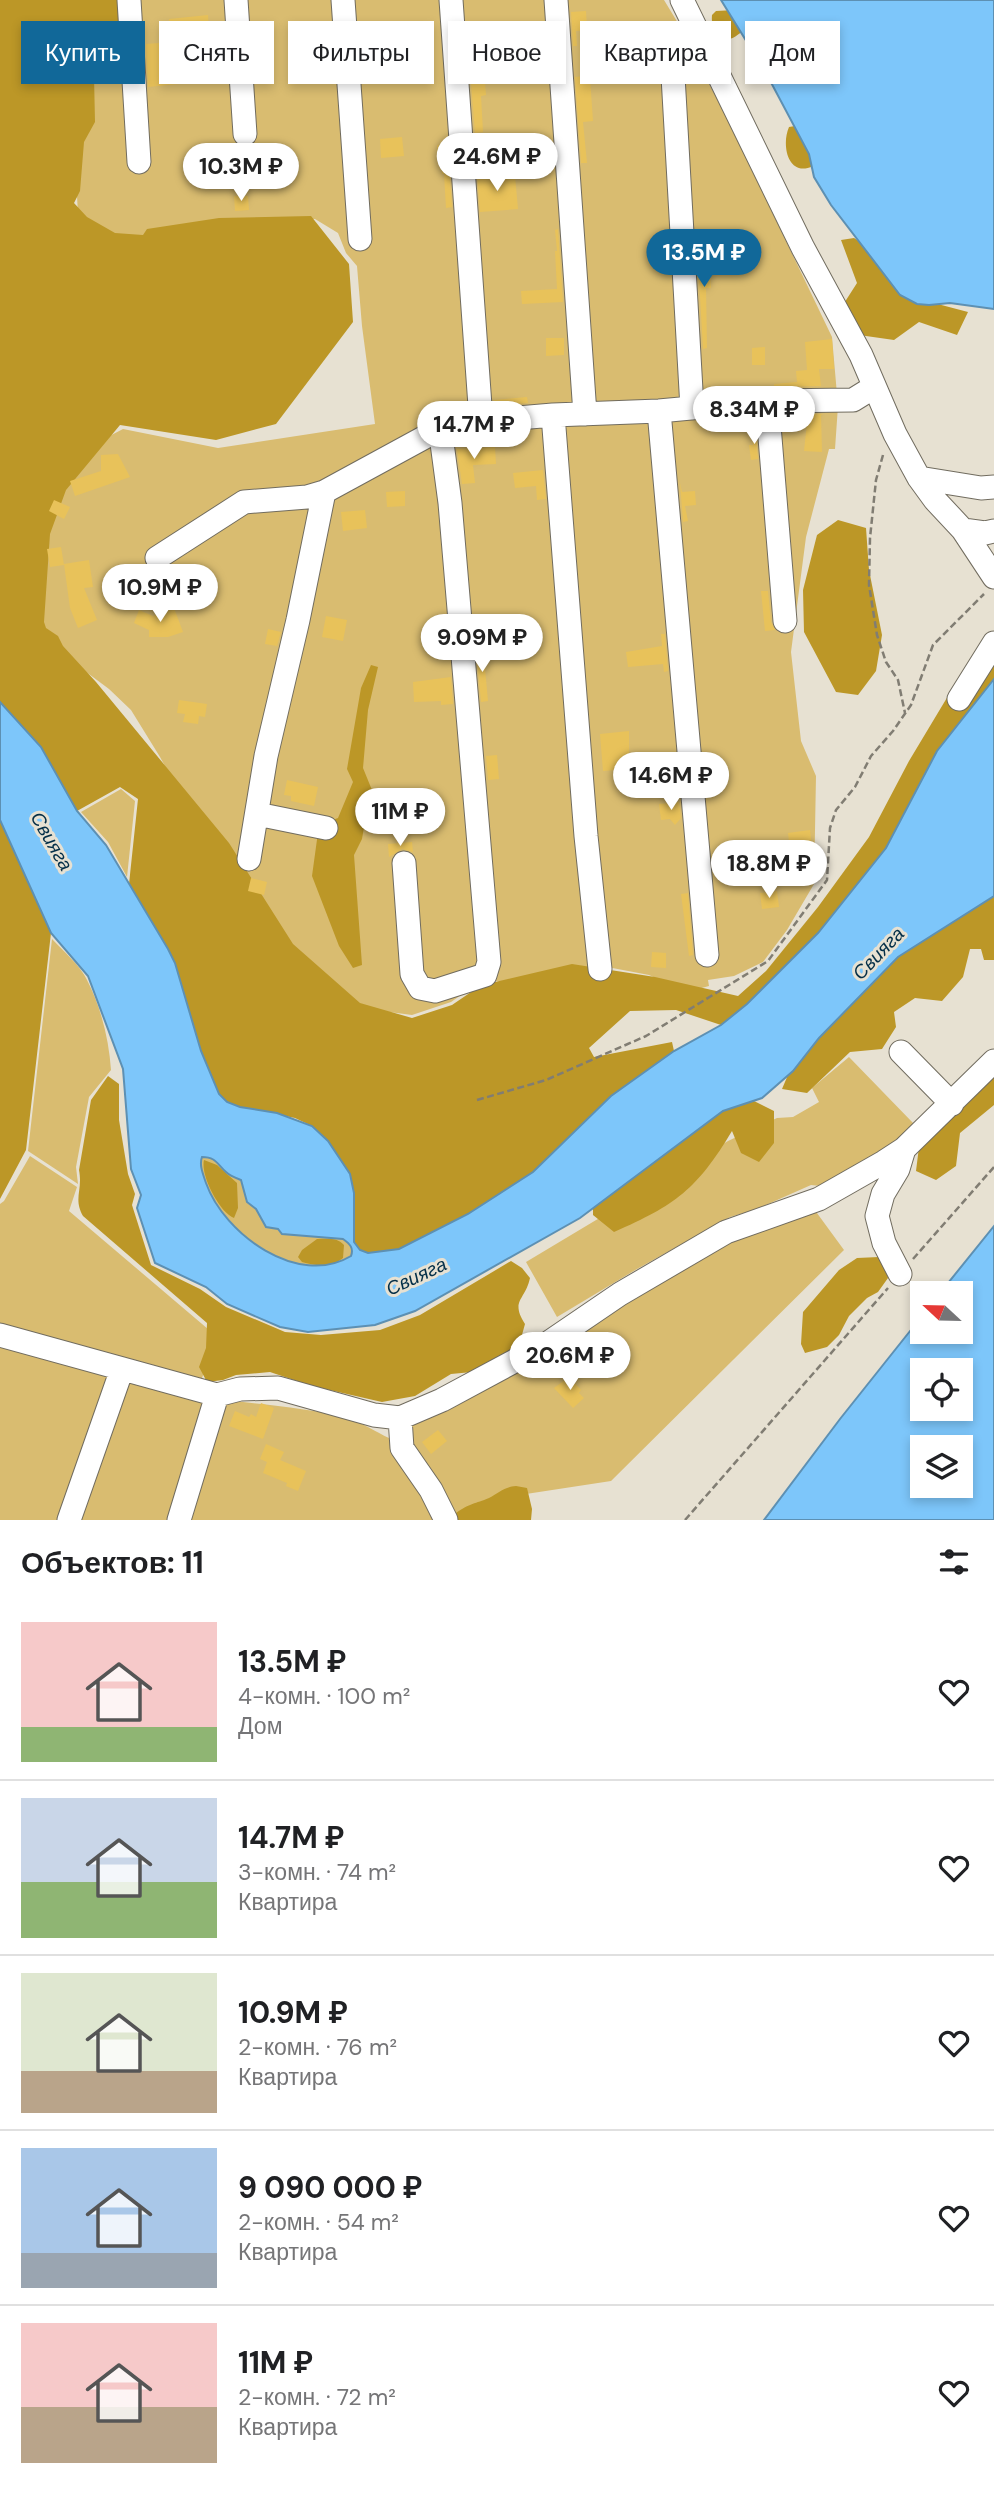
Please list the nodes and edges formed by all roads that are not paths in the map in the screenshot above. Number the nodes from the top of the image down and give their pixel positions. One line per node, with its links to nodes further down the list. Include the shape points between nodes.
1 (129, 0): 9 (street)
2 (236, 0): 8 (street)
3 (343, 0): 10 (street)
4 (451, 0): 17 (street)
5 (556, 0): 15 (street)
6 (682, 0): 11 (street)
7 (673, 84): 13 (street)
8 (245, 134)
9 (139, 162)
10 (360, 239)
11 (874, 387): 12 (street, via 853,400); 19 (street)
12 (767, 401): 13 (street); 26 (street)
13 (692, 408): 14 (street)
14 (659, 411): 15 (street); 33 (street)
15 (585, 414): 16 (street)
16 (553, 415): 17 (street); 34 (street)
17 (481, 420): 18 (street)
18 (440, 428): 21 (street); 32 (street, via 489,962 485,975 435,991 420,988 412,974)
19 (919, 478): 20 (street); 22 (street)
20 (994, 487)
21 (324, 492): 24 (street, via 244,502); 29 (street)
22 (963, 530): 23 (street); 25 (street)
23 (994, 531)
24 (157, 558)
25 (993, 576)
26 (785, 621)
27 (994, 643): 28 (street)
28 (959, 699)
29 (257, 814): 30 (street); 31 (street)
30 (326, 828)
31 (249, 859)
32 (404, 863)
33 (707, 955)
34 (600, 969)
35 (901, 1052): 37 (street)
36 (994, 1061): 37 (street)
37 (952, 1104): 38 (street)
38 (904, 1149): 39 (street, via 877,1216); 43 (street, via 819,1199 726,1232 548,1343)
39 (900, 1274)
40 (0, 1335): 41 (street)
41 (122, 1369): 42 (street); 44 (street)
42 (217, 1395): 43 (street, via 278,1388); 45 (street)
43 (400, 1418): 46 (street, via 402,1448)
44 (69, 1520)
45 (179, 1520)
46 (446, 1520)

